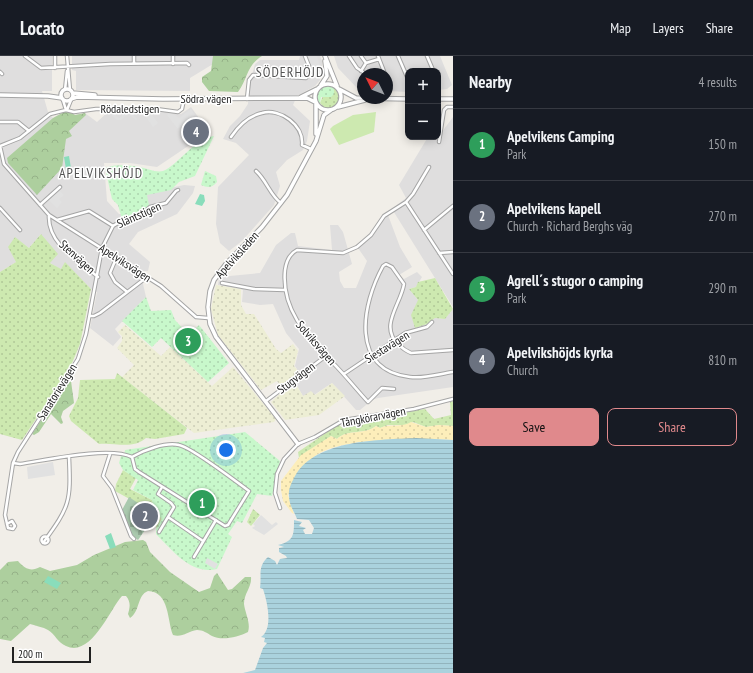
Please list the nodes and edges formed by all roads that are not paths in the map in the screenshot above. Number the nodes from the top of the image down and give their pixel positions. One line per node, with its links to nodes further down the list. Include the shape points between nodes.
1 (25, 56): 17 (street, via 40,68)
2 (56, 56): 17 (street)
3 (67, 56): 22 (street)
4 (134, 56): 13 (street)
5 (173, 56): 15 (street)
6 (305, 56): 34 (street, via 311,71 306,78 253,75 249,80)
7 (325, 56): 24 (street, via 327,76); 25 (street)
8 (349, 56): 18 (street)
9 (361, 56): 14 (street)
10 (398, 56): 23 (street)
11 (427, 56): 21 (street)
12 (378, 57): 14 (street); 20 (street)
13 (134, 63): 15 (street); 22 (street)
14 (366, 63): 19 (street)
15 (173, 64): 16 (street)
16 (189, 65)
17 (55, 68): 22 (street)
18 (359, 68)
19 (363, 68)
20 (383, 68)
21 (432, 68)
22 (67, 69): 26 (street); 27 (street)
23 (405, 72)
24 (320, 87): 25 (street, via 329,84); 35 (street, Södra vägen); 42 (street, via 315,94)
25 (338, 88): 30 (street); 44 (street, via 341,98)
26 (63, 91): 27 (street, Södra vägen); 29 (street, Södra vägen); 32 (street)
27 (72, 91): 31 (street, Södra vägen); 40 (street)
28 (0, 95): 29 (street)
29 (48, 96): 32 (street, Södra vägen)
30 (357, 97)
31 (118, 98): 33 (street, Södra vägen); 40 (street, Södra vägen)
32 (62, 99): 40 (street, Södra vägen); 45 (street)
33 (184, 99): 34 (street, Södra vägen); 45 (street, Rödaledstigen, via 182,109 178,112 145,108 74,112)
34 (247, 99): 35 (street, Södra vägen)
35 (294, 99): 42 (street, Södra vägen, via 309,98)
36 (393, 99): 37 (street)
37 (405, 99)
38 (441, 99): 39 (street)
39 (453, 99)
40 (71, 100): 45 (street)
41 (357, 101): 44 (street)
42 (316, 102): 46 (street, via 322,109); 52 (street, Apelviksleden, via 317,125)
43 (453, 107): 50 (street, via 446,107 444,110)
44 (336, 108): 46 (street)
45 (66, 110): 48 (street, via 50,114)
46 (331, 110): 52 (street, Apelviksleden, via 324,116)
47 (0, 122): 48 (street, via 18,122)
48 (29, 132): 51 (street)
49 (231, 137): 52 (street, via 250,117 263,112 273,112 294,123 302,137 302,145)
50 (440, 142)
51 (0, 146): 53 (street, Apelviksvägen)
52 (312, 148): 60 (street, Apelviksleden)
53 (4, 164): 54 (street); 61 (street, Apelviksvägen)
54 (1, 167)
55 (429, 167): 59 (street, Solviksvägen, via 417,189)
56 (256, 171): 60 (street, via 265,179 274,199)
57 (60, 187): 61 (street)
58 (178, 190): 66 (street, Släntstigen, via 166,203 150,207 138,217)
59 (406, 202): 68 (street); 77 (street, Solviksvägen, via 384,216 369,238 349,252 295,250 286,264)
60 (281, 204): 80 (street, Apelviksleden, via 216,277 208,299)
61 (40, 205): 64 (street, Apelviksvägen)
62 (453, 206): 68 (street)
63 (0, 208): 67 (street)
64 (50, 215): 65 (street, Apelviksvägen); 75 (street, Stenvägen, via 50,222 60,246)
65 (58, 220): 66 (street, via 89,211); 69 (street, Apelviksvägen)
66 (113, 226): 69 (street, Släntstigen)
67 (20, 230)
68 (424, 230): 71 (street)
69 (102, 248): 74 (street, Apelviksvägen); 75 (street, Släntstigen)
70 (453, 252): 71 (street)
71 (439, 253): 73 (street)
72 (115, 261): 78 (street, via 110,273 115,282)
73 (453, 274)
74 (147, 276): 78 (street); 80 (street, Apelviksvägen, via 196,317)
75 (98, 277): 79 (street, Släntstigen)
76 (222, 283): 77 (street, via 254,289)
77 (285, 290): 84 (street, Solviksvägen, via 288,305 296,321)
78 (126, 291): 79 (street, via 98,314)
79 (90, 316): 95 (street, Sanatorievägen, via 78,359)
80 (208, 318): 90 (street, Apelviksleden, via 219,343)
81 (432, 322): 82 (street, Siestavägen, via 427,327 408,332)
82 (394, 340): 83 (street, via 411,353); 85 (street, Siestavägen); 85 (street, via 390,323 404,284 392,267 386,264 380,272 365,317 365,337)
83 (453, 350)
84 (326, 356): 87 (street, Solviksvägen); 90 (street, Stugvägen)
85 (372, 356): 86 (street, via 385,368 406,376 418,377); 87 (street, Siestavägen)
86 (453, 372)
87 (344, 374): 88 (street, Solviksvägen, via 368,402 382,388)
88 (394, 389)
89 (453, 399): 91 (street, Tångkörarvägen, via 414,409 344,420)
90 (266, 401): 91 (street, Apelviksleden)
91 (298, 444): 97 (street, Tångkörarvägen, via 284,459 277,474 275,490)
92 (110, 454): 93 (street); 94 (street); 102 (street, via 103,476 112,488)
93 (69, 457): 95 (street); 104 (street, via 69,500 63,515)
94 (132, 457): 96 (street, via 135,469); 99 (street, via 142,451 179,445 248,490 228,525)
95 (13, 463): 100 (street, Sanatorievägen, via 5,515)
96 (162, 487): 98 (street, via 158,494 174,507); 99 (street)
97 (280, 508)
98 (168, 517): 101 (street); 103 (street)
99 (216, 520): 103 (street)
100 (7, 524)
101 (159, 532)
102 (134, 539)
103 (203, 541): 105 (street)
104 (43, 543)
105 (194, 557)

